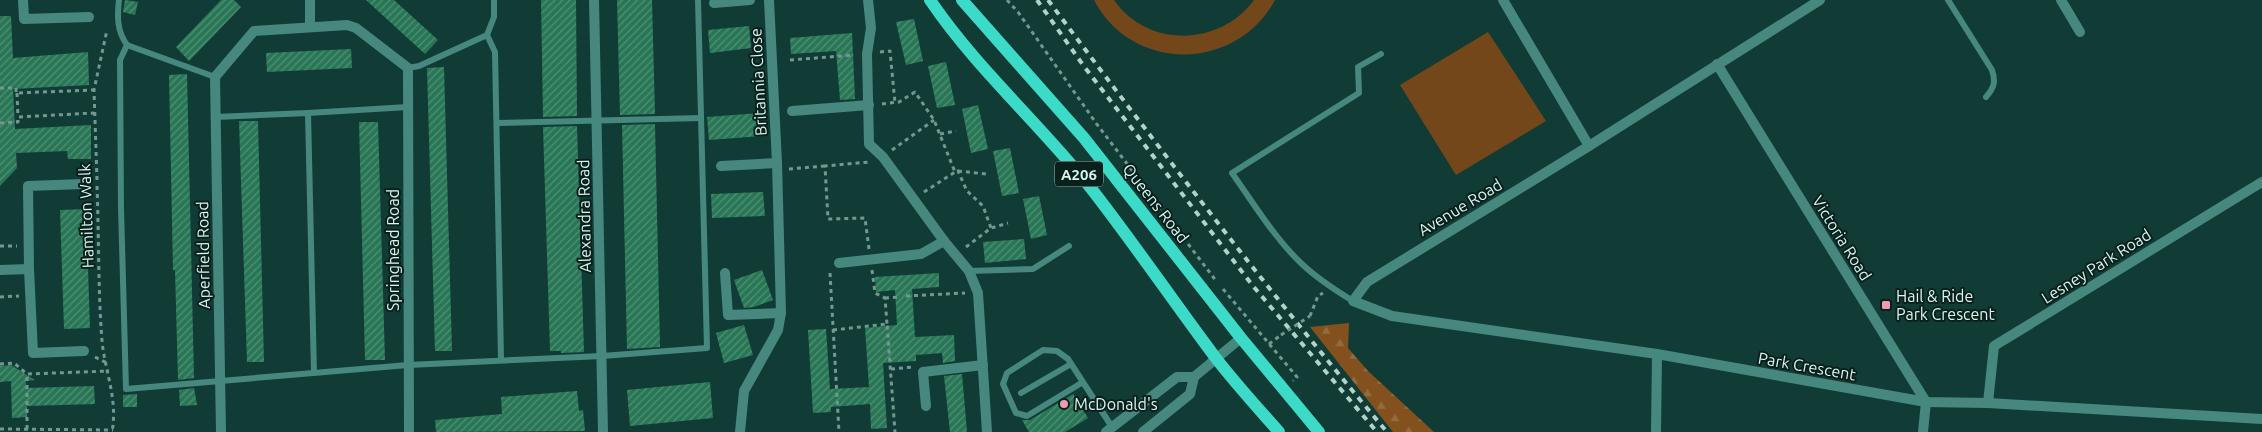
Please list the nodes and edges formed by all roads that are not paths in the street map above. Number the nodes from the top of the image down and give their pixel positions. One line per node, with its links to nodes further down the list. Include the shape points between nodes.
1 (23, 0): 17 (street, via 24,19)
2 (119, 0): 21 (lane, via 119,35)
3 (310, 0): 18 (street)
4 (494, 0): 20 (lane, via 494,17)
5 (594, 0): 33 (street, Alexandra Road)
6 (698, 0): 32 (lane)
7 (750, 0): 16 (street)
8 (769, 0): 36 (street, Britannia Close)
9 (868, 0): 27 (street, via 871,28 867,54)
10 (930, 0): 53 (main road, A206, via 974,56 1090,187)
11 (962, 0): 49 (main road, Queens Road / A206, via 1084,138)
12 (1503, 0): 35 (street)
13 (1820, 0): 23 (street, Avenue Road)
14 (1948, 0): 26 (lane, via 1992,70 1995,80)
15 (2061, 0): 19 (street)
16 (714, 3)
17 (89, 17)
18 (310, 26): 24 (street, via 347,25 356,28); 25 (street, via 254,31)
19 (2080, 32)
20 (487, 34): 24 (lane); 34 (lane, via 496,52)
21 (127, 45): 25 (lane); 60 (lane, via 120,60 126,389)
22 (1381, 54): 47 (lane, via 1358,67 1359,92 1232,173 1302,265)
23 (1717, 64): 35 (street, Avenue Road); 63 (street, Victoria Road)
24 (408, 68): 28 (street, Springhead Road)
25 (215, 77): 31 (street, Aperfield Road)
26 (1986, 98)
27 (869, 105): 29 (street); 40 (street, via 869,144 883,157)
28 (408, 107): 30 (lane); 56 (street, Springhead Road)
29 (792, 111)
30 (308, 113): 31 (lane); 58 (lane)
31 (215, 117): 60 (street, Aperfield Road)
32 (701, 118): 33 (lane); 52 (lane, via 707,348)
33 (596, 121): 34 (lane); 52 (street, Alexandra Road)
34 (497, 123): 54 (lane)
35 (1589, 146): 47 (street, Avenue Road, via 1367,282)
36 (777, 163): 37 (street); 48 (street, Britannia Close)
37 (721, 166)
38 (2262, 182): 64 (street, Lesney Park Road, via 1994,346)
39 (83, 184): 43 (street, via 28,186)
40 (944, 241): 42 (street, via 921,254); 45 (street)
41 (1069, 246): 45 (lane, via 1033,269)
42 (839, 263)
43 (29, 269): 44 (street); 50 (street, via 33,353)
44 (0, 270)
45 (969, 271): 57 (street, via 978,293)
46 (725, 273): 48 (street, via 728,315)
47 (1353, 301): 51 (street, Park Crescent, via 1392,316)
48 (781, 313): 71 (street, Britannia Close, via 778,330 744,392)
49 (1241, 338): 53 (street); 75 (main road, Queens Road / A206)
50 (84, 351)
51 (1657, 354): 63 (street, Park Crescent); 76 (street)
52 (602, 356): 54 (lane); 70 (street, Alexandra Road)
53 (1216, 358): 59 (street); 74 (main road, A206)
54 (501, 359): 56 (lane)
55 (1071, 364): 61 (lane); 61 (lane, via 1057,351 1043,350 1007,373 1003,384 1016,413 1027,416); 62 (lane)
56 (408, 365): 58 (lane); 69 (street, Springhead Road)
57 (983, 365): 65 (street, via 923,372); 72 (street)
58 (314, 373): 60 (lane)
59 (1194, 377): 67 (street, via 1177,377); 73 (street, via 1190,394)
60 (221, 382): 68 (street, Aperfield Road)
61 (1083, 382): 67 (lane)
62 (1021, 393)
63 (1926, 402): 64 (street, Park Crescent); 77 (street)
64 (1988, 403): 66 (street, Park Crescent)
65 (926, 406)
66 (2262, 419)
67 (1109, 430)
68 (221, 432)
69 (409, 432)
70 (603, 432)
71 (740, 432)
72 (987, 432)
73 (1143, 432)
74 (1279, 432)
75 (1319, 432)
76 (1656, 432)
77 (1923, 432)

